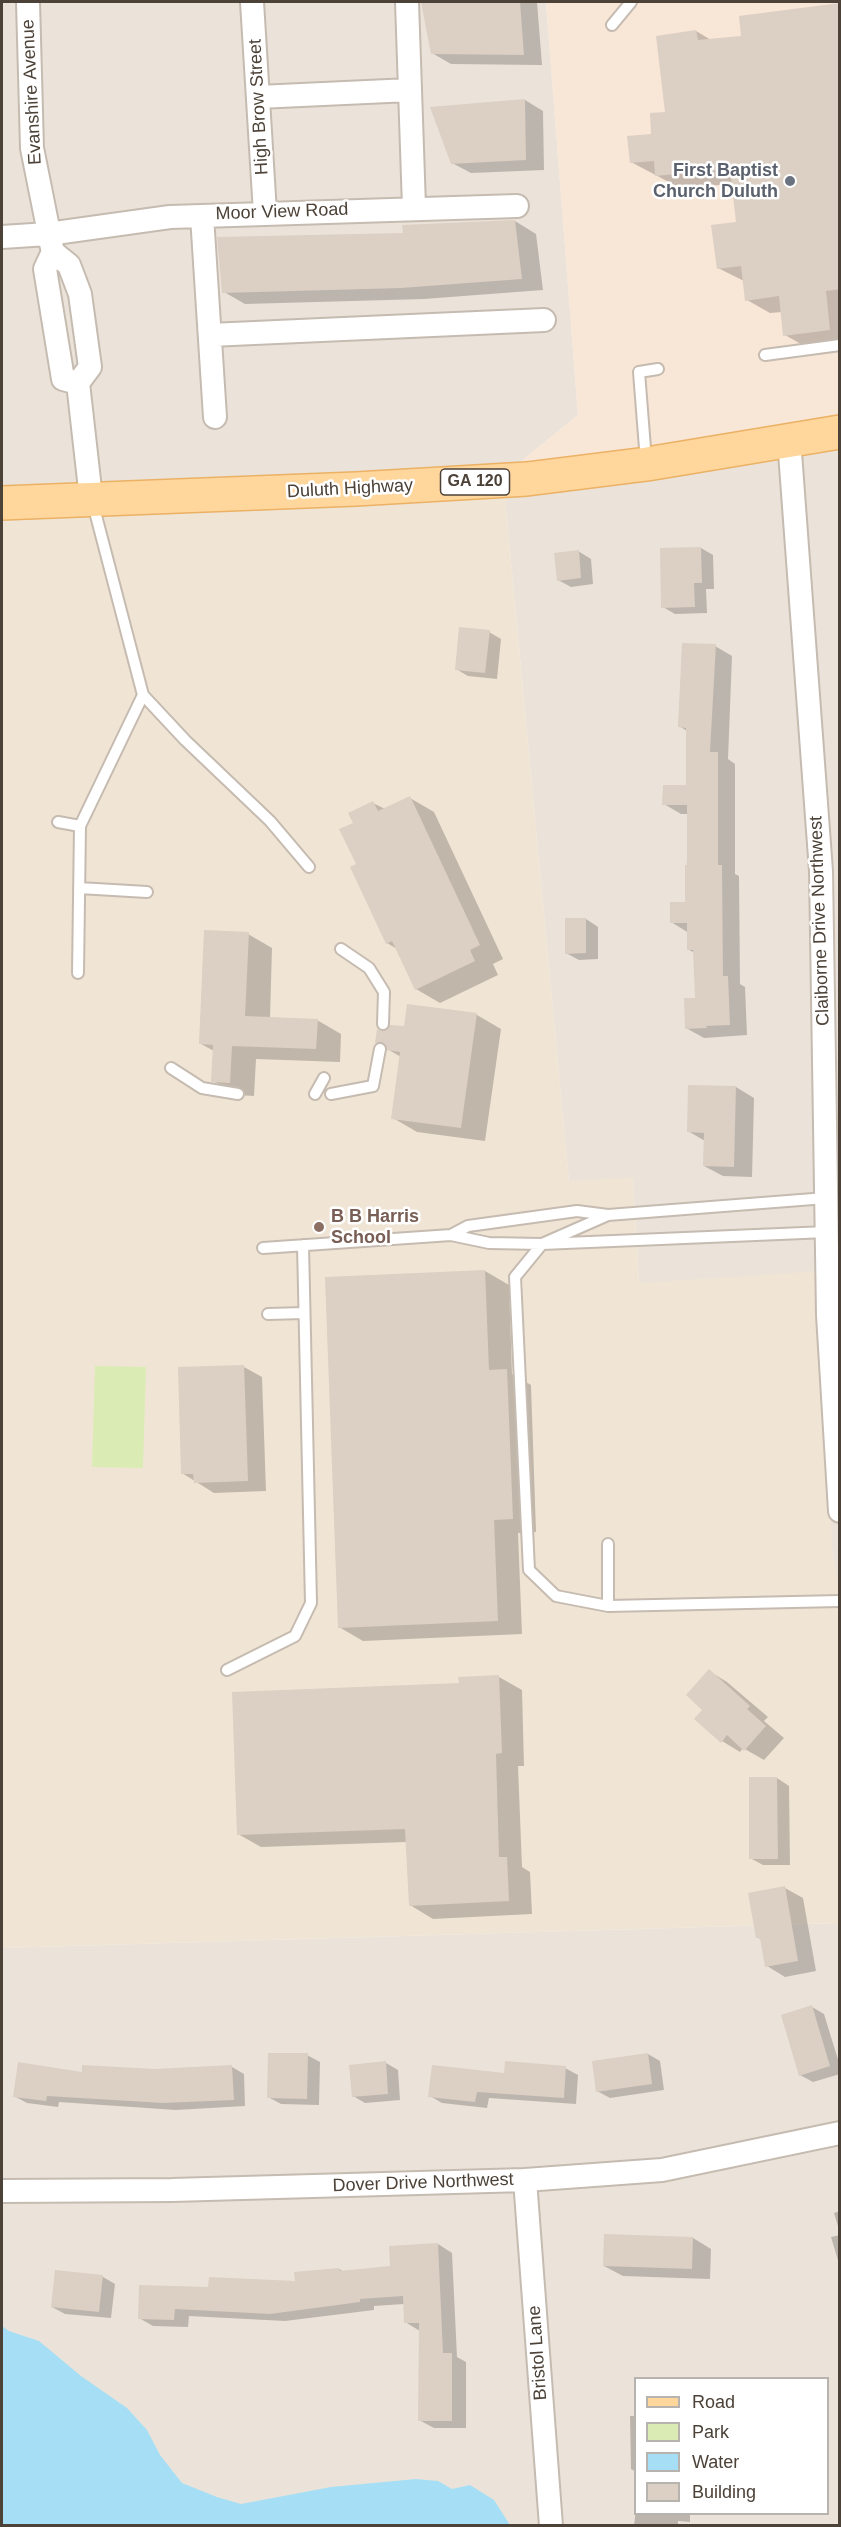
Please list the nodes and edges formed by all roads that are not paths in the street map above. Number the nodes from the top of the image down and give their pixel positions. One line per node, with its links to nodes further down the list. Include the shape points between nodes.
1 (28, 2): 13 (street, Evanshire Avenue, via 32,148)
2 (252, 2): 7 (street, High Brow Street)
3 (407, 2): 6 (street)
4 (631, 2): 5 (lane)
5 (612, 25)
6 (410, 90): 7 (street); 9 (street)
7 (258, 97): 10 (street, High Brow Street)
8 (517, 206): 9 (street, Moor View Road)
9 (414, 207): 10 (street, Moor View Road)
10 (265, 213): 11 (street, Moor View Road)
11 (202, 216): 13 (street, Moor View Road, via 170,217); 17 (street)
12 (2, 237): 13 (street, Moor View Road)
13 (50, 243): 15 (street, via 69,265 80,294); 16 (street, Evanshire Avenue, via 45,269)
14 (544, 320): 17 (street)
15 (84, 325): 16 (street); 21 (street, via 90,367)
16 (55, 331): 21 (street, Evanshire Avenue, via 63,379)
17 (210, 335): 22 (street)
18 (840, 345): 19 (lane)
19 (765, 355)
20 (658, 369): 25 (lane, via 639,372)
21 (78, 384): 26 (street)
22 (215, 417)
23 (840, 432): 24 (main road, Duluth Highway / GA 120)
24 (789, 439): 25 (main road, Duluth Highway / GA 120); 43 (street, Claiborne Drive Northwest, via 821,871)
25 (647, 464): 26 (main road, Duluth Highway / GA 120, via 516,480)
26 (91, 498): 27 (main road, Duluth Highway / GA 120); 28 (lane)
27 (2, 503)
28 (143, 695): 30 (lane); 31 (lane, via 184,740 270,821)
29 (58, 822): 30 (lane)
30 (80, 826): 32 (lane)
31 (309, 867)
32 (79, 888): 33 (lane); 35 (lane)
33 (147, 892)
34 (341, 949): 36 (lane, via 369,968 384,992)
35 (78, 973)
36 (383, 1024)
37 (380, 1049): 42 (lane, via 373,1086)
38 (171, 1068): 40 (lane, via 202,1088)
39 (324, 1078): 41 (lane)
40 (238, 1094)
41 (315, 1094)
42 (331, 1094)
43 (826, 1198): 44 (lane); 45 (street, Claiborne Drive Northwest)
44 (608, 1215): 46 (lane, via 577,1211 468,1226); 47 (lane)
45 (827, 1232): 47 (lane); 52 (street, Claiborne Drive Northwest)
46 (451, 1235): 47 (lane, via 489,1244); 48 (lane)
47 (542, 1244): 56 (lane, via 515,1277 529,1570 556,1596)
48 (303, 1245): 49 (lane); 50 (lane)
49 (263, 1248)
50 (304, 1313): 51 (lane); 57 (lane, via 311,1603 295,1636)
51 (268, 1314)
52 (834, 1315): 53 (street, Claiborne Drive Northwest)
53 (840, 1511)
54 (608, 1544): 56 (lane)
55 (840, 1600): 56 (lane)
56 (608, 1606)
57 (227, 1670)
58 (840, 2133): 59 (street, Dover Drive Northwest, via 662,2170)
59 (525, 2180): 60 (street, Dover Drive Northwest); 61 (street, Bristol Lane)
60 (2, 2191)
61 (551, 2526)

